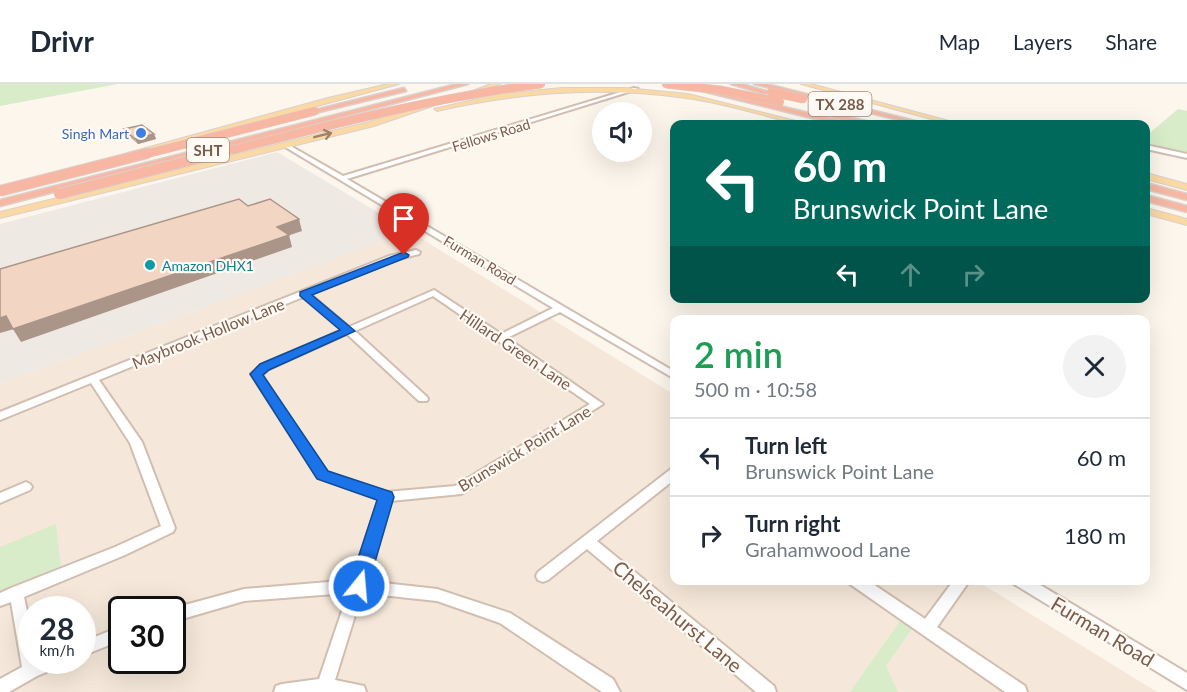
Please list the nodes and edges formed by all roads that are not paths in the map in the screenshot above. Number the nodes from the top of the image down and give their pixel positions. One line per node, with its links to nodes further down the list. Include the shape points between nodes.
1 (381, 84): 18 (main road)
2 (396, 84): 18 (main road)
3 (441, 84): 17 (highway, SHT); 21 (highway)
4 (464, 84): 17 (highway, SHT); 22 (highway, bridge)
5 (497, 84): 33 (main road)
6 (541, 84): 22 (highway, bridge, via 471,93)
7 (666, 84): 20 (highway, bridge)
8 (681, 84): 24 (highway)
9 (706, 84): 25 (highway, TX 288)
10 (717, 84): 20 (highway, bridge)
11 (725, 84): 19 (highway, bridge); 27 (highway)
12 (734, 84): 28 (highway)
13 (757, 84): 19 (highway, bridge); 30 (highway, TX 288)
14 (779, 84): 31 (highway)
15 (804, 84): 32 (main road)
16 (636, 89): 23 (main road, via 698,98); 33 (main road, via 554,88 505,93); 38 (street, Fellows Road)
17 (412, 93): 21 (highway); 41 (highway); 44 (highway, SHT); 45 (highway, SHT); 48 (highway)
18 (330, 99): 41 (main road)
19 (803, 99): 29 (highway)
20 (780, 102): 26 (highway)
21 (315, 111): 41 (highway, bridge)
22 (375, 114): 48 (highway, bridge)
23 (788, 120)
24 (830, 120)
25 (832, 120)
26 (851, 120)
27 (864, 120)
28 (877, 120)
29 (890, 120)
30 (906, 120)
31 (918, 120)
32 (941, 120)
33 (371, 124): 34 (main road, one-way to 33)
34 (285, 145): 38 (street, Furman Road); 48 (main road)
35 (1150, 148): 36 (street)
36 (1187, 156)
37 (1150, 177): 40 (main road)
38 (344, 178): 54 (street, Furman Road)
39 (1150, 182): 42 (highway)
40 (1187, 187)
41 (3, 189)
42 (1187, 192)
43 (1150, 194): 46 (highway)
44 (0, 196)
45 (0, 203)
46 (1187, 203)
47 (1150, 205): 50 (highway)
48 (0, 212)
49 (1150, 212): 51 (main road)
50 (1187, 214)
51 (1187, 222)
52 (416, 252): 53 (street, Maybrook Hollow Lane)
53 (304, 294): 55 (street); 58 (street, Maybrook Hollow Lane)
54 (560, 308): 56 (street); 57 (street, Furman Road)
55 (349, 331): 56 (street, Hillard Green Lane, via 434,293); 59 (street); 64 (street, Brunswick Point Lane, via 256,374 322,475)
56 (500, 338): 60 (street, Hillard Green Lane)
57 (670, 373)
58 (93, 378): 61 (street, Maybrook Hollow Lane); 72 (street, via 136,442 168,528)
59 (423, 399)
60 (598, 404): 64 (street, Brunswick Point Lane, via 457,491)
61 (0, 416)
62 (670, 476): 66 (street)
63 (26, 487): 65 (street)
64 (386, 497): 71 (street)
65 (0, 498)
66 (587, 540): 67 (street); 84 (street, Chelseahurst Lane)
67 (543, 576)
68 (862, 585): 76 (street)
69 (959, 585): 76 (street)
70 (1027, 585): 78 (street, Furman Road)
71 (359, 586): 75 (street, via 244,595); 79 (street); 83 (street, via 437,595 505,618)
72 (16, 592): 73 (street); 74 (street)
73 (0, 600)
74 (18, 602)
75 (186, 611)
76 (927, 629): 85 (street)
77 (24, 674): 80 (street)
78 (1187, 682)
79 (325, 686): 81 (street); 82 (street)
80 (0, 688)
81 (282, 692)
82 (358, 692)
83 (612, 692)
84 (768, 692)
85 (1019, 692)

